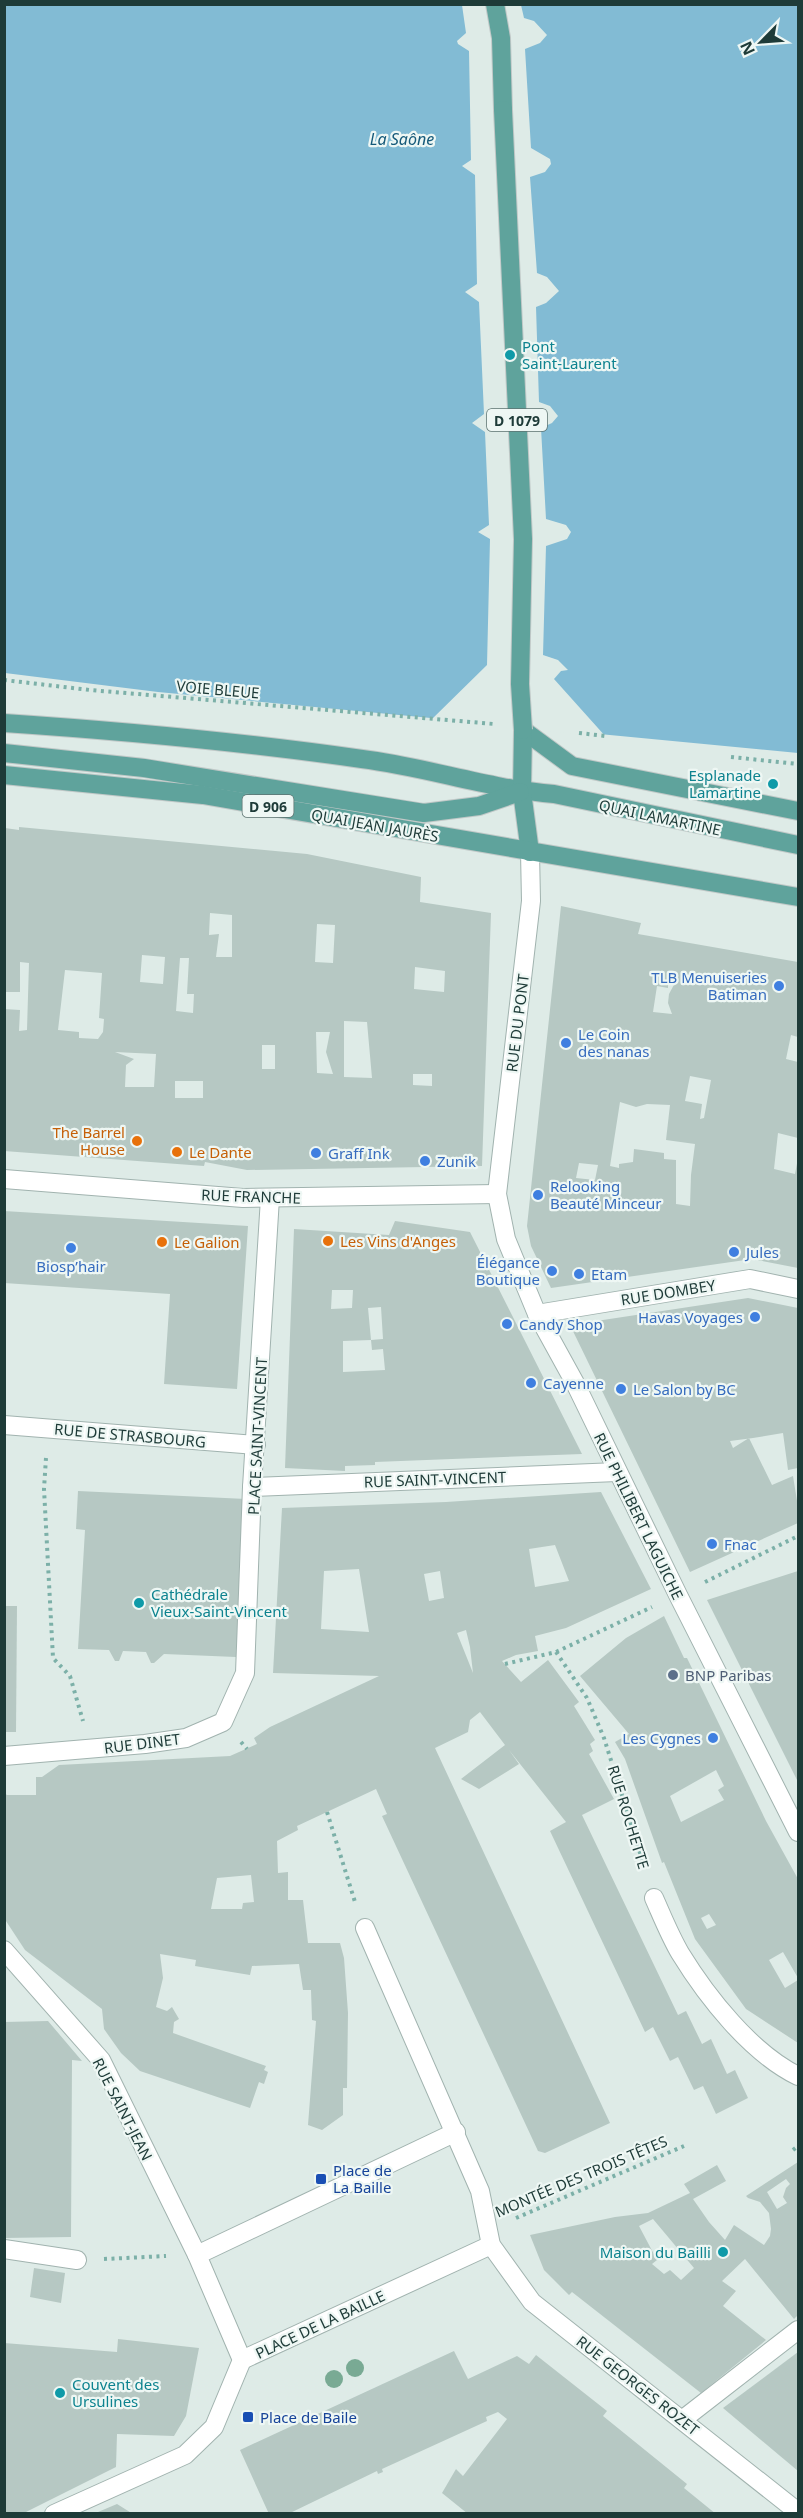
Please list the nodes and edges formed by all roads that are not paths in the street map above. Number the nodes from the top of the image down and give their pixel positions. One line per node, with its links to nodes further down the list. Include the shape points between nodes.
1 (495, 4): 3 (main road, D 1079, bridge, via 501,38 522,527)
2 (4, 723): 6 (main road, D 906, via 126,731 365,759)
3 (523, 730): 6 (main road, D 1079); 7 (main road, via 572,766)
4 (4, 753): 6 (main road, D 906, via 144,768 424,813 479,806)
5 (4, 775): 9 (main road, QUAI JEAN JAURÈS / D 906, via 203,795)
6 (522, 792): 8 (main road, QUAI LAMARTINE / D 906, via 554,794); 9 (main road, D 1079)
7 (798, 811)
8 (798, 845)
9 (530, 852): 10 (main road, D 906); 12 (street, RUE DU PONT, via 531,901)
10 (798, 897)
11 (4, 1179): 13 (street, RUE FRANCHE)
12 (497, 1194): 13 (street, RUE FRANCHE); 15 (street, RUE PHILIBERT LAGUICHE, via 506,1239)
13 (270, 1198): 17 (street, PLACE SAINT-VINCENT)
14 (798, 1289): 15 (street, RUE DOMBEY, via 750,1279)
15 (537, 1314): 18 (street, RUE PHILIBERT LAGUICHE)
16 (4, 1425): 17 (street, RUE DE STRASBOURG)
17 (256, 1445): 19 (street, PLACE SAINT-VINCENT)
18 (617, 1472): 19 (street, RUE SAINT-VINCENT); 22 (street, RUE PHILIBERT LAGUICHE)
19 (252, 1487): 20 (street, PLACE SAINT-VINCENT)
20 (245, 1673): 21 (street, RUE DINET, via 223,1722 186,1738)
21 (4, 1756)
22 (798, 1832)
23 (654, 1899): 26 (street, via 679,1952 712,1999 752,2043)
24 (365, 1928): 27 (street)
25 (4, 1950): 30 (street, RUE SAINT-JEAN, via 101,2060)
26 (798, 2076)
27 (456, 2133): 28 (street, via 480,2191); 30 (street)
28 (489, 2236): 33 (street, PLACE DE LA BAILLE); 34 (street, RUE GEORGES ROZET, via 532,2302)
29 (4, 2249): 31 (street)
30 (197, 2255): 33 (street, PLACE DE LA BAILLE)
31 (77, 2260)
32 (798, 2330): 34 (street)
33 (242, 2360): 36 (street, via 214,2427 185,2455)
34 (682, 2421): 35 (street, RUE GEORGES ROZET)
35 (798, 2512)
36 (54, 2514)

